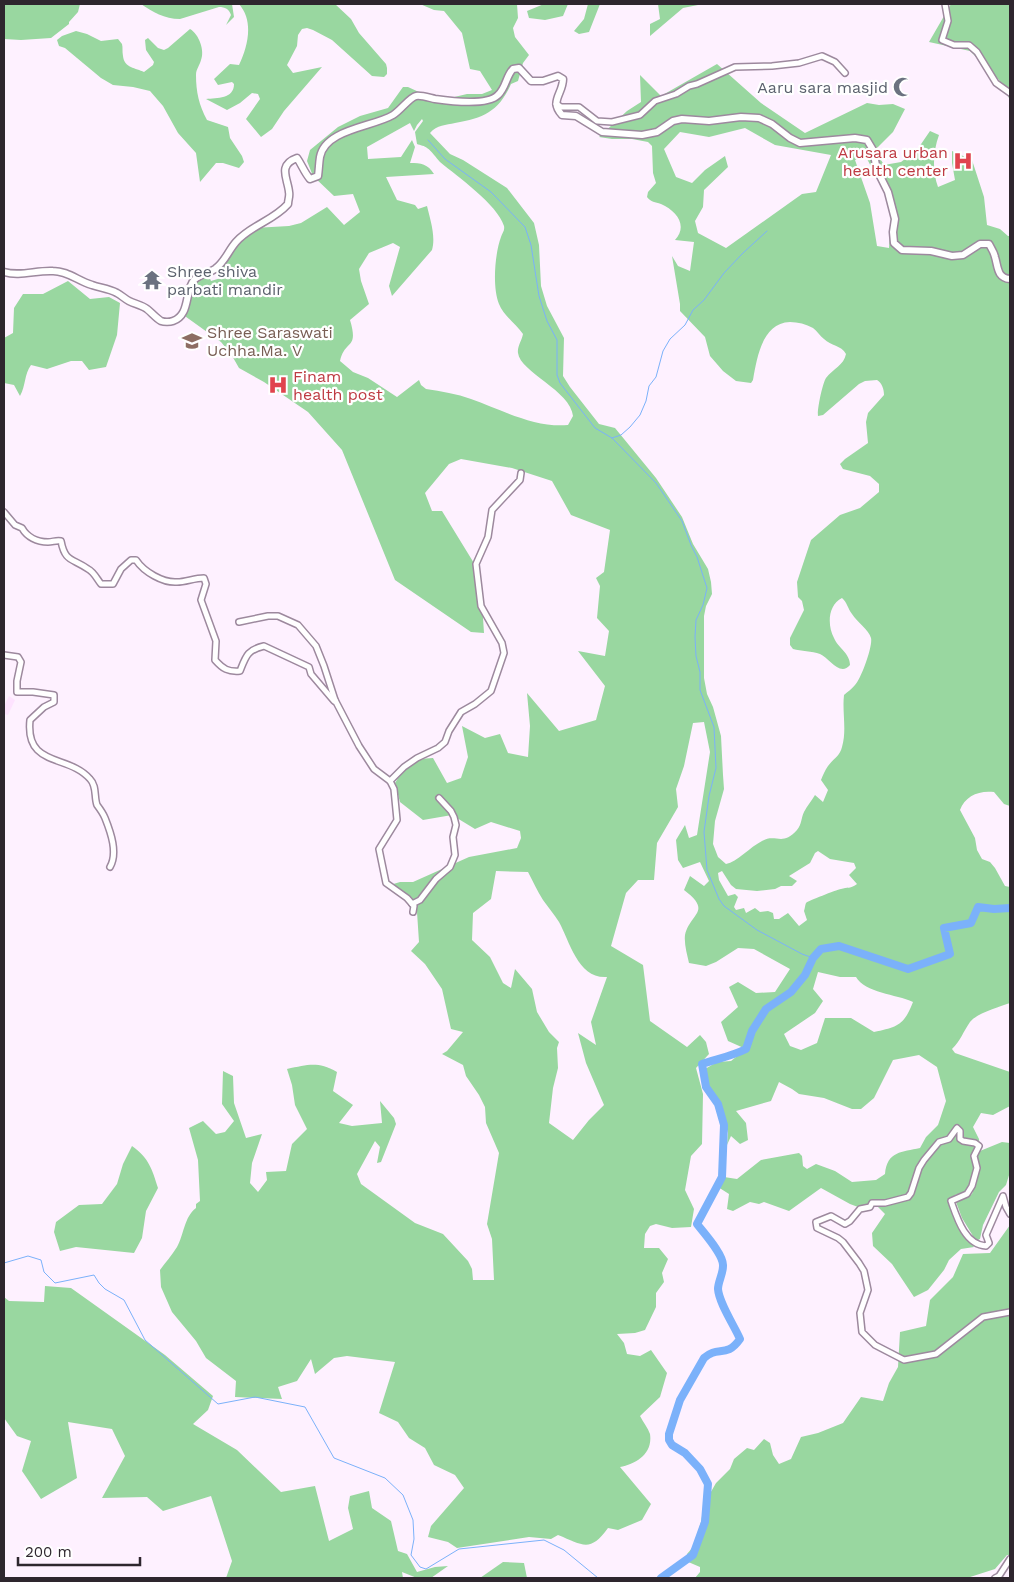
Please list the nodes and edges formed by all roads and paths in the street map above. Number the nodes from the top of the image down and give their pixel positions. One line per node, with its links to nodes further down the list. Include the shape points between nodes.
1 (944, 4): 3 (street, via 948,21 942,40 954,45 969,45 996,83)
2 (845, 72): 4 (street, via 822,56 799,63 734,67 655,101 640,115 612,122 597,121 579,107)
3 (1010, 92)
4 (556, 104): 5 (main road, via 562,79 558,76 531,81 519,68 513,68 498,95 487,100 452,102 417,96 381,122 346,132 325,146 320,156 318,176 310,179 301,163 294,158 284,174 290,192 288,204 236,242 216,269 194,280 182,315 172,321 162,321 118,293 92,286 68,273); 6 (main road, via 562,115 576,116 602,132 642,135 657,132 682,119 709,121 741,117 759,118 800,143 855,138 867,140 888,192 895,219 894,243 902,250 952,256 963,255 980,244 989,244 995,254 999,275)
5 (4, 272)
6 (1010, 279)
7 (521, 473): 12 (street, via 520,480 492,510 488,537 476,564 481,606 504,648 494,685 491,692 461,712 445,742 404,767)
8 (4, 512): 11 (street, via 15,526 33,539 61,541 64,554 88,569 101,584 112,584 131,560 136,560 167,582 204,578 206,584 201,600 216,641 215,660 223,670 240,671 246,656 254,648 264,646 309,667 311,674)
9 (239, 622): 11 (street, via 278,616 298,625 316,646)
10 (4, 655): 14 (street, via 18,657 21,662 17,692 54,695 54,702 30,720 28,734 32,743 49,759 75,768 91,779 114,849)
11 (335, 700): 12 (street, via 369,763)
12 (390, 781): 15 (street, via 397,820 379,849 386,883)
13 (439, 798): 15 (street, via 454,817 455,855 450,867 420,900)
14 (110, 867)
15 (412, 904): 16 (street)
16 (413, 912)
17 (1010, 1214): 18 (street, via 1003,1196 986,1235 989,1243 986,1246 972,1242 963,1228 951,1201 966,1194 972,1186 977,1168 974,1156 979,1146 960,1139 957,1128 924,1160 908,1197 872,1203 870,1207 860,1209 845,1224 831,1216 816,1222 817,1228 843,1242 864,1271 868,1290 860,1313 862,1332 875,1345 904,1360 936,1354 983,1317)
18 (1010, 1312)
19 (1010, 1559): 20 (street)
20 (995, 1578)

